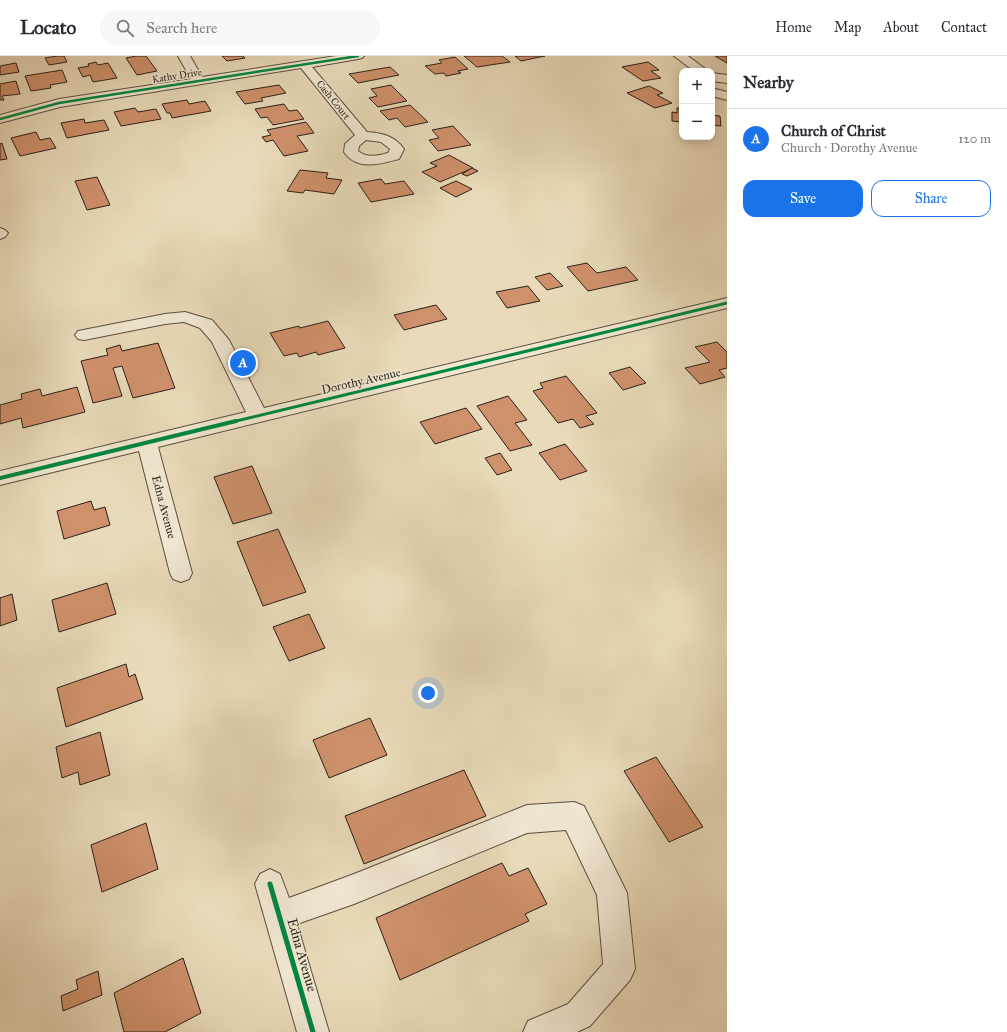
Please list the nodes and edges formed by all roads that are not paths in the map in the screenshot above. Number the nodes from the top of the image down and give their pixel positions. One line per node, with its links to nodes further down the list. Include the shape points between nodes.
1 (184, 56): 8 (street)
2 (358, 56): 4 (street, Kathy Drive)
3 (680, 56): 5 (street)
4 (304, 64): 8 (street, Kathy Drive); 12 (street, Cash Court)
5 (698, 68)
6 (715, 77): 7 (street)
7 (727, 79)
8 (198, 81): 11 (street, Kathy Drive, via 59,103)
9 (715, 93): 10 (street)
10 (727, 96)
11 (0, 119)
12 (362, 136)
13 (727, 303): 15 (street, Dorothy Avenue)
14 (84, 335): 15 (street, via 185,317 206,324 220,340)
15 (258, 416): 16 (street, Dorothy Avenue)
16 (147, 442): 17 (street, Dorothy Avenue); 18 (street, Edna Avenue)
17 (0, 478)
18 (181, 573)
19 (270, 884): 20 (street, Edna Avenue)
20 (279, 916): 21 (street, Edna Avenue); 22 (street, via 354,889 527,819 574,816 612,893 619,969 579,1015)
21 (312, 1032)
22 (539, 1032)

